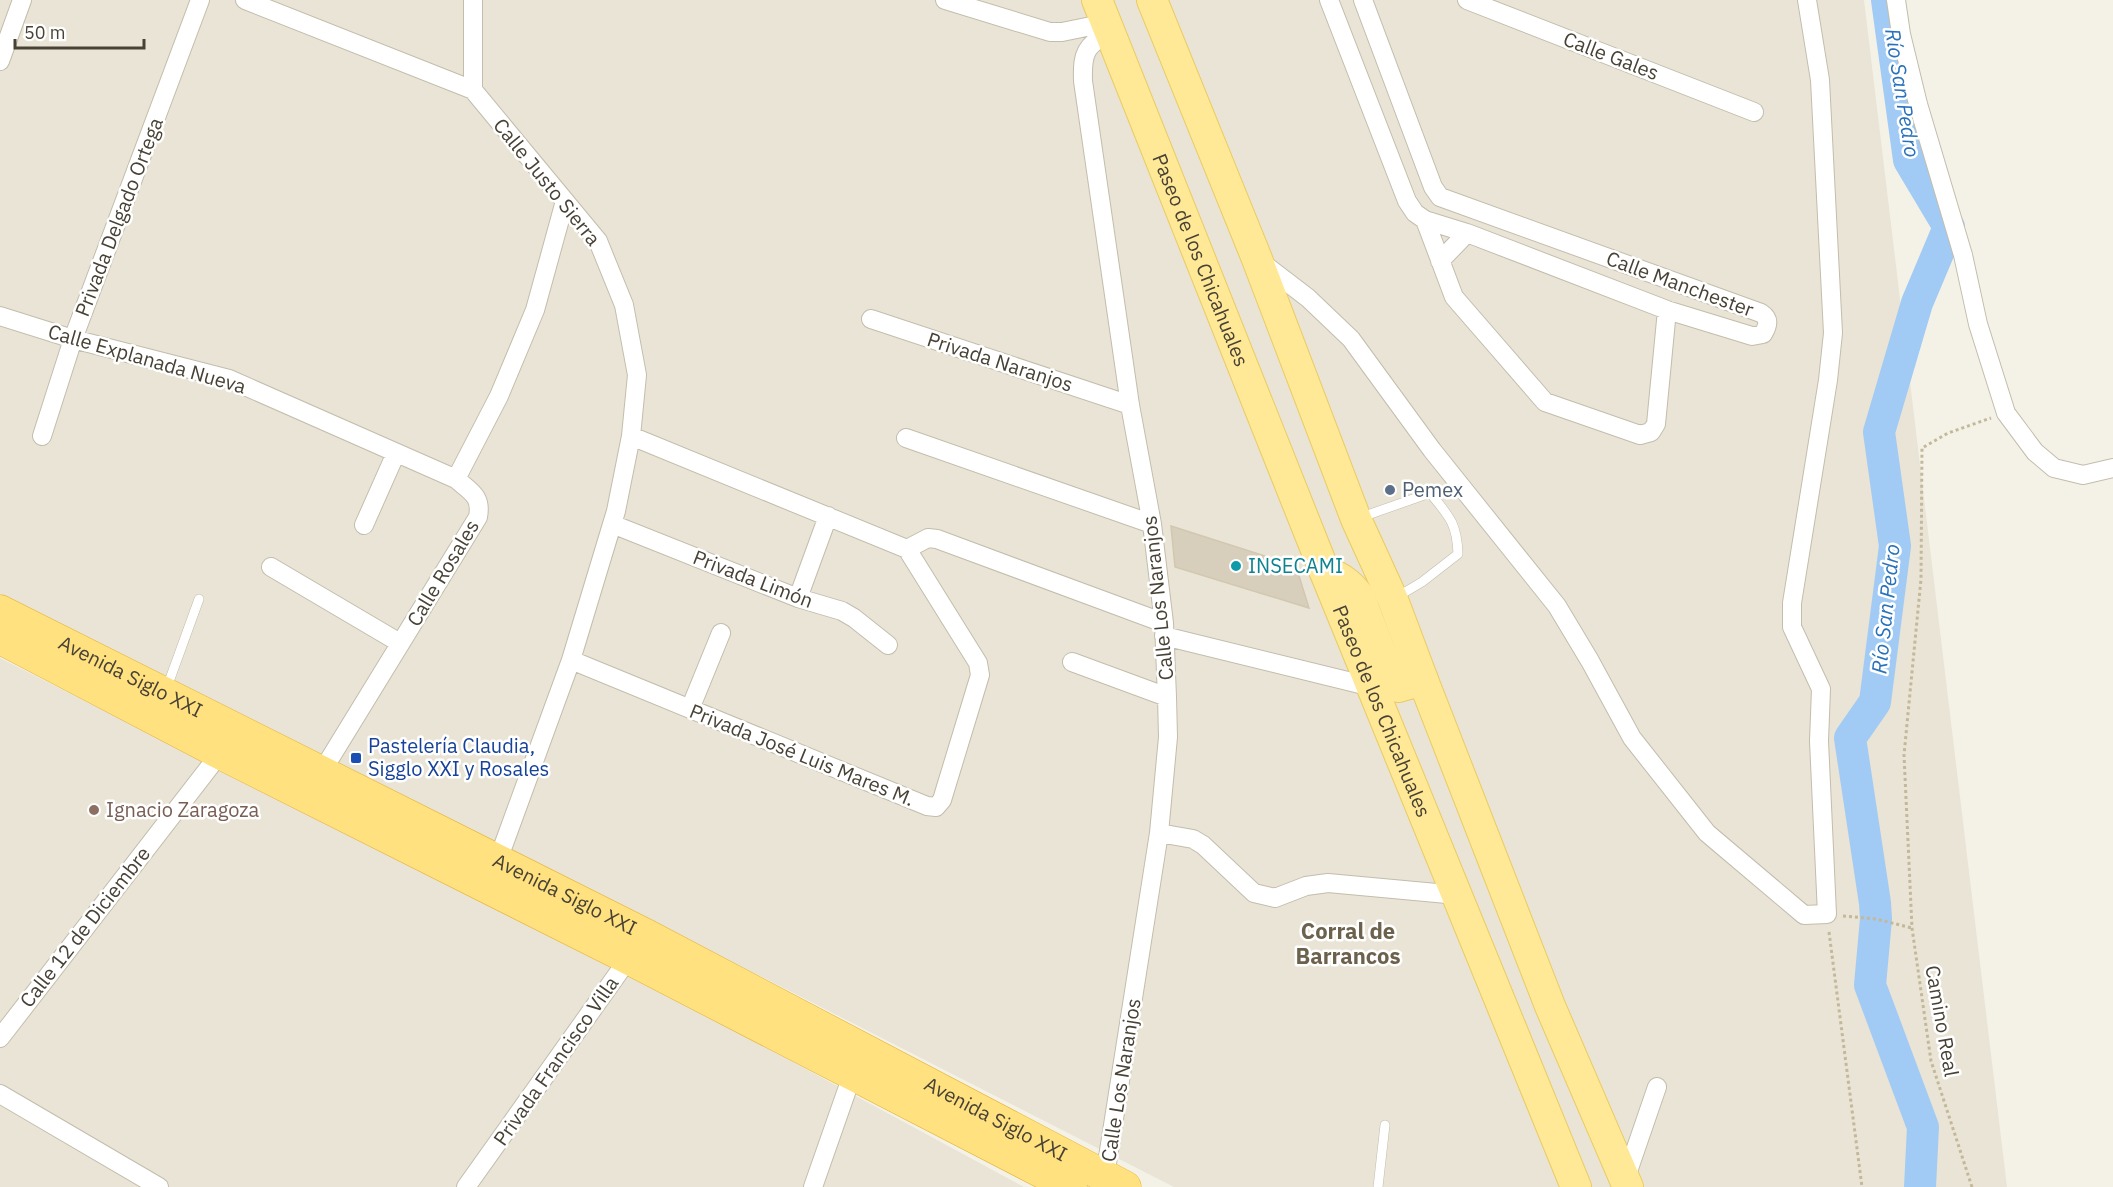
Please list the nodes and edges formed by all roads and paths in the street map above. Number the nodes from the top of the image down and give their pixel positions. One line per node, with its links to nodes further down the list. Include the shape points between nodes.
1 (22, 0): 14 (street)
2 (200, 0): 26 (street, Privada Delgado Ortega)
3 (245, 0): 12 (street, Calle Justo Sierra)
4 (473, 0): 15 (street)
5 (945, 0): 13 (street, via 1050,32 1062,32)
6 (1152, 0): 21 (main road)
7 (1329, 0): 19 (street, via 1407,201)
8 (1363, 0): 17 (street, via 1432,187)
9 (1467, 0): 16 (street, Calle Gales)
10 (1808, 0): 64 (street, via 1820,80 1833,333 1792,603 1792,627 1821,689 1819,741)
11 (1896, 0): 28 (street, via 1918,104)
12 (269, 4): 15 (street, Calle Justo Sierra)
13 (1104, 18): 27 (street, Calle Los Naranjos, via 1087,47 1083,81); 42 (main road, Paseo de los Chicahuales)
14 (0, 61)
15 (473, 90): 18 (street, Calle Justo Sierra)
16 (1754, 112)
17 (1440, 197): 19 (street); 23 (street, Calle Manchester, via 1761,313 1768,321 1763,334 1752,336)
18 (565, 201): 30 (street, Calle Justo Sierra, via 598,241 624,305 637,375); 34 (street, via 535,310 499,396)
19 (1425, 220): 20 (street, Calle Manchester); 22 (street)
20 (1467, 233): 22 (street); 23 (street, Calle Manchester)
21 (1257, 259): 36 (main road); 64 (street, via 1308,298 1351,339 1432,450 1557,606 1632,738 1707,833 1804,915)
22 (1440, 261): 23 (street, via 1454,297 1545,402 1640,435 1651,432 1656,424)
23 (1667, 310)
24 (0, 316): 26 (street, Calle Explanada Nueva)
25 (871, 319): 27 (street, Privada Naranjos)
26 (73, 339): 29 (street, Privada Delgado Ortega); 32 (street, Calle Explanada Nueva, via 229,379)
27 (1130, 405): 38 (street, Calle Los Naranjos)
28 (2006, 413): 33 (street, via 2035,452 2054,468 2083,475); 65 (path, Camino Real, via 1948,433 1922,448 1921,579 1904,755)
29 (42, 436)
30 (631, 436): 35 (street); 37 (street, Calle Justo Sierra)
31 (906, 438): 38 (street)
32 (396, 453): 34 (street, Calle Explanada Nueva); 39 (street)
33 (2113, 468)
34 (456, 479): 50 (street, Calle Rosales, via 478,498 478,517)
35 (828, 516): 40 (street); 43 (street)
36 (1356, 519): 45 (main road); 45 (lane, via 1431,493 1453,521 1458,554)
37 (612, 524): 43 (street, Privada Limón); 52 (street, Calle Justo Sierra)
38 (1152, 524): 47 (street, Calle Los Naranjos)
39 (364, 525)
40 (907, 549): 47 (street, via 928,538 937,539); 58 (street, Privada José Luis Mares M., via 978,663 980,675 942,800 936,807)
41 (271, 567): 50 (street)
42 (1324, 570): 54 (main road, via 1342,578 1359,596 1394,686); 55 (main road, Paseo de los Chicahuales)
43 (798, 598): 51 (street, Privada Limón, via 854,618)
44 (199, 599): 56 (lane)
45 (1393, 600): 54 (main road)
46 (0, 611): 56 (highway, Avenida Siglo XXI)
47 (1164, 630): 55 (street); 57 (street, Calle Los Naranjos)
48 (721, 633): 58 (street)
49 (0, 638): 59 (highway, Avenida Siglo XXI)
50 (400, 643): 60 (street, Calle Rosales)
51 (888, 645)
52 (571, 660): 58 (street, Privada José Luis Mares M.); 62 (street, Calle Justo Sierra)
53 (1072, 662): 57 (street)
54 (1423, 680): 74 (main road, via 1550,1006)
55 (1372, 687): 63 (main road, Paseo de los Chicahuales)
56 (164, 695): 59 (highway, Avenida Siglo XXI)
57 (1167, 697): 61 (street, Calle Los Naranjos, via 1168,737)
58 (690, 709)
59 (228, 742): 60 (highway, Avenida Siglo XXI); 66 (highway, Avenida Siglo XXI); 67 (street, Calle 12 de Diciembre)
60 (321, 773): 62 (highway, Avenida Siglo XXI)
61 (1159, 833): 63 (street, via 1193,839 1254,893 1275,898 1306,886 1328,883); 73 (street, Calle Los Naranjos)
62 (498, 860): 66 (highway, Avenida Siglo XXI)
63 (1458, 895): 82 (main road, Paseo de los Chicahuales)
64 (1827, 914): 65 (path, via 1876,919); 83 (path)
65 (1912, 928): 84 (path, Camino Real, via 1931,1061)
66 (637, 947): 68 (highway, Avenida Siglo XXI); 76 (street, Privada Francisco Villa)
67 (0, 1038)
68 (857, 1062): 72 (highway, Avenida Siglo XXI); 73 (highway, Avenida Siglo XXI); 77 (street)
69 (1657, 1087): 74 (street)
70 (0, 1094): 75 (street)
71 (1385, 1125): 81 (lane)
72 (1017, 1159): 78 (highway); 79 (highway, Avenida Siglo XXI)
73 (1113, 1180): 80 (highway, Avenida Siglo XXI, via 1123,1178)
74 (1627, 1184)
75 (159, 1187)
76 (466, 1187)
77 (813, 1187)
78 (1055, 1187)
79 (1071, 1187)
80 (1152, 1187)
81 (1378, 1187)
82 (1576, 1187)
83 (1862, 1187)
84 (1972, 1187)

